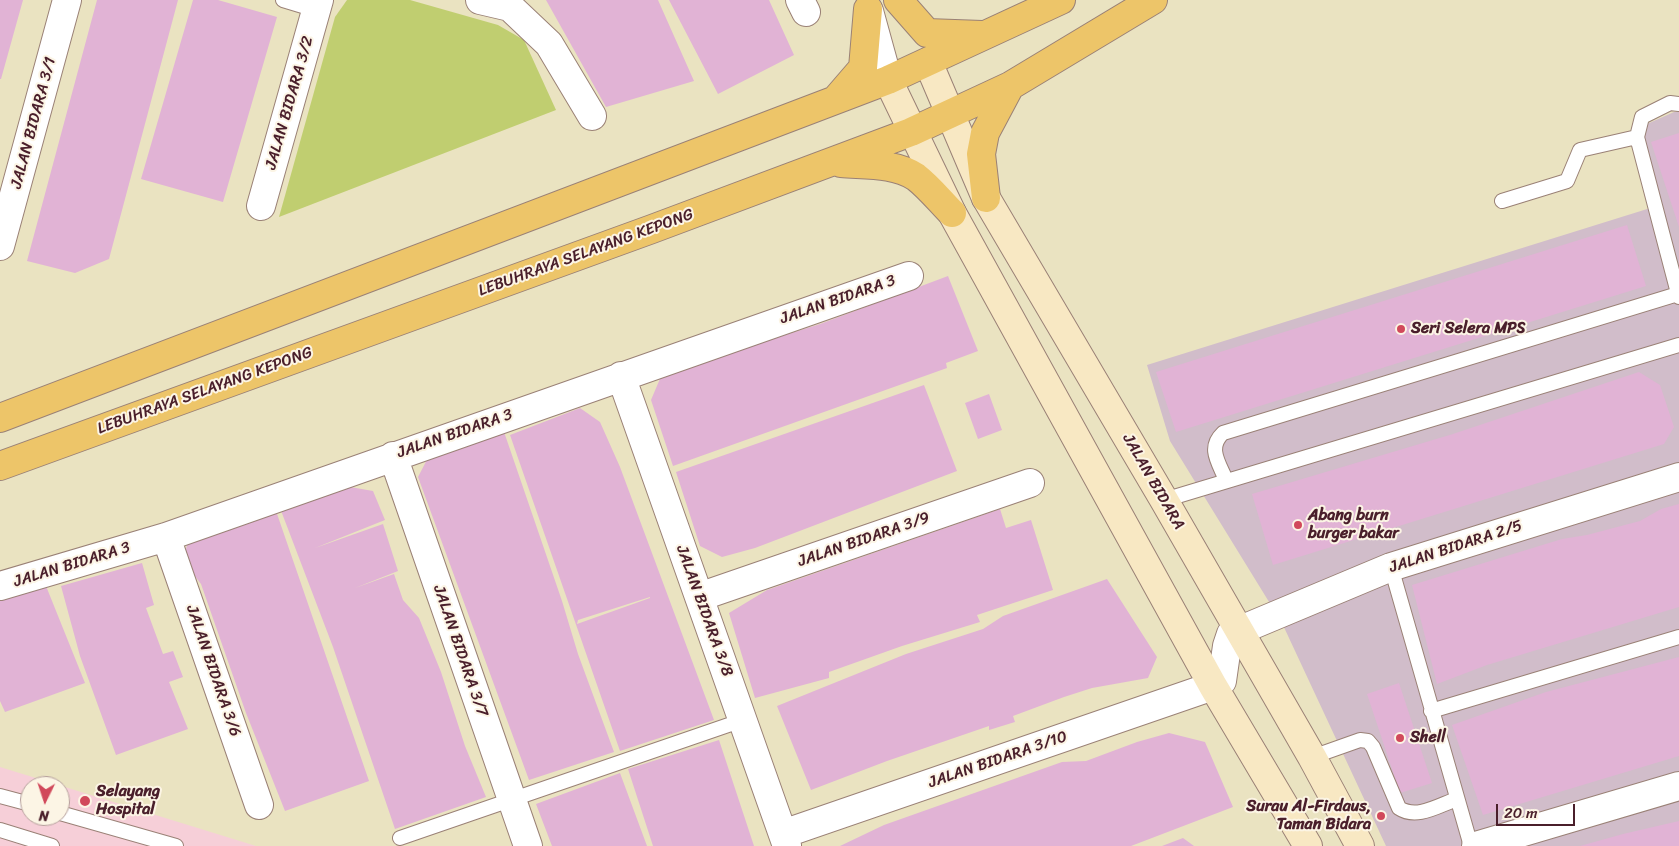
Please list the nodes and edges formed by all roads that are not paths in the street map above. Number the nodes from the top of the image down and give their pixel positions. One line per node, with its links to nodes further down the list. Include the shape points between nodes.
1 (67, 0): 24 (street, JALAN BIDARA 3/1)
2 (283, 0): 7 (lane)
3 (480, 0): 16 (street, via 510,7 549,44)
4 (898, 0): 9 (main road, via 927,32); 10 (street)
5 (1061, 0): 9 (main road)
6 (1153, 0): 12 (main road, LEBUHRAYA SELAYANG KEPONG)
7 (318, 5): 22 (street, JALAN BIDARA 3/2)
8 (867, 5): 11 (street); 13 (main road, via 864,68)
9 (986, 35): 10 (main road)
10 (928, 62): 11 (main road); 15 (main road, JALAN BIDARA)
11 (888, 80): 13 (main road); 17 (main road)
12 (1010, 86): 15 (main road, LEBUHRAYA SELAYANG KEPONG); 20 (main road, via 985,133 981,154)
13 (835, 100): 29 (main road)
14 (1679, 104): 18 (lane, via 1670,103 1642,117)
15 (951, 115): 17 (main road, LEBUHRAYA SELAYANG KEPONG); 20 (main road, JALAN BIDARA)
16 (592, 116)
17 (911, 132): 19 (main road, LEBUHRAYA SELAYANG KEPONG); 23 (main road)
18 (1637, 137): 21 (lane, via 1580,150 1567,181); 26 (lane)
19 (832, 163): 23 (main road, via 889,166 904,170 917,178); 31 (main road, LEBUHRAYA SELAYANG KEPONG)
20 (986, 198): 35 (main road, JALAN BIDARA)
21 (1502, 201)
22 (261, 206)
23 (952, 213): 42 (main road)
24 (0, 246)
25 (908, 276): 28 (street, JALAN BIDARA 3)
26 (1679, 296): 33 (lane, via 1223,433 1215,441 1214,449)
27 (1679, 346): 33 (lane)
28 (621, 376): 30 (street, JALAN BIDARA 3); 39 (street, JALAN BIDARA 3/8)
29 (0, 418)
30 (393, 456): 36 (street, JALAN BIDARA 3); 48 (street, JALAN BIDARA 3/7)
31 (0, 466)
32 (1679, 477): 37 (street, JALAN BIDARA 2/5)
33 (1226, 480): 35 (lane)
34 (1030, 484): 39 (street, JALAN BIDARA 3/9)
35 (1164, 500): 40 (main road, JALAN BIDARA)
36 (166, 537): 38 (street, JALAN BIDARA 3); 51 (street, JALAN BIDARA 3/6)
37 (1391, 567): 40 (street, JALAN BIDARA 2/5); 43 (lane)
38 (0, 586)
39 (699, 597): 44 (street, JALAN BIDARA 3/8)
40 (1238, 630): 42 (street, via 1231,634 1227,646 1222,681); 45 (main road, JALAN BIDARA)
41 (1679, 637): 43 (lane)
42 (1213, 686): 55 (street, JALAN BIDARA 3/10); 59 (main road)
43 (1431, 711): 49 (lane)
44 (743, 720): 48 (lane); 55 (street, JALAN BIDARA 3/8)
45 (1312, 757): 49 (lane, via 1360,740 1368,742 1399,808 1406,813 1415,814); 60 (main road, JALAN BIDARA)
46 (1679, 786): 62 (street)
47 (0, 796): 50 (lane)
48 (512, 798): 54 (lane); 58 (street, JALAN BIDARA 3/7)
49 (1457, 799): 61 (lane)
50 (20, 801)
51 (259, 805)
52 (70, 816): 57 (lane)
53 (0, 830): 56 (lane)
54 (400, 838)
55 (785, 840)
56 (52, 846)
57 (176, 846)
58 (528, 846)
59 (1308, 846)
60 (1360, 846)
61 (1471, 846)
62 (1476, 846)

